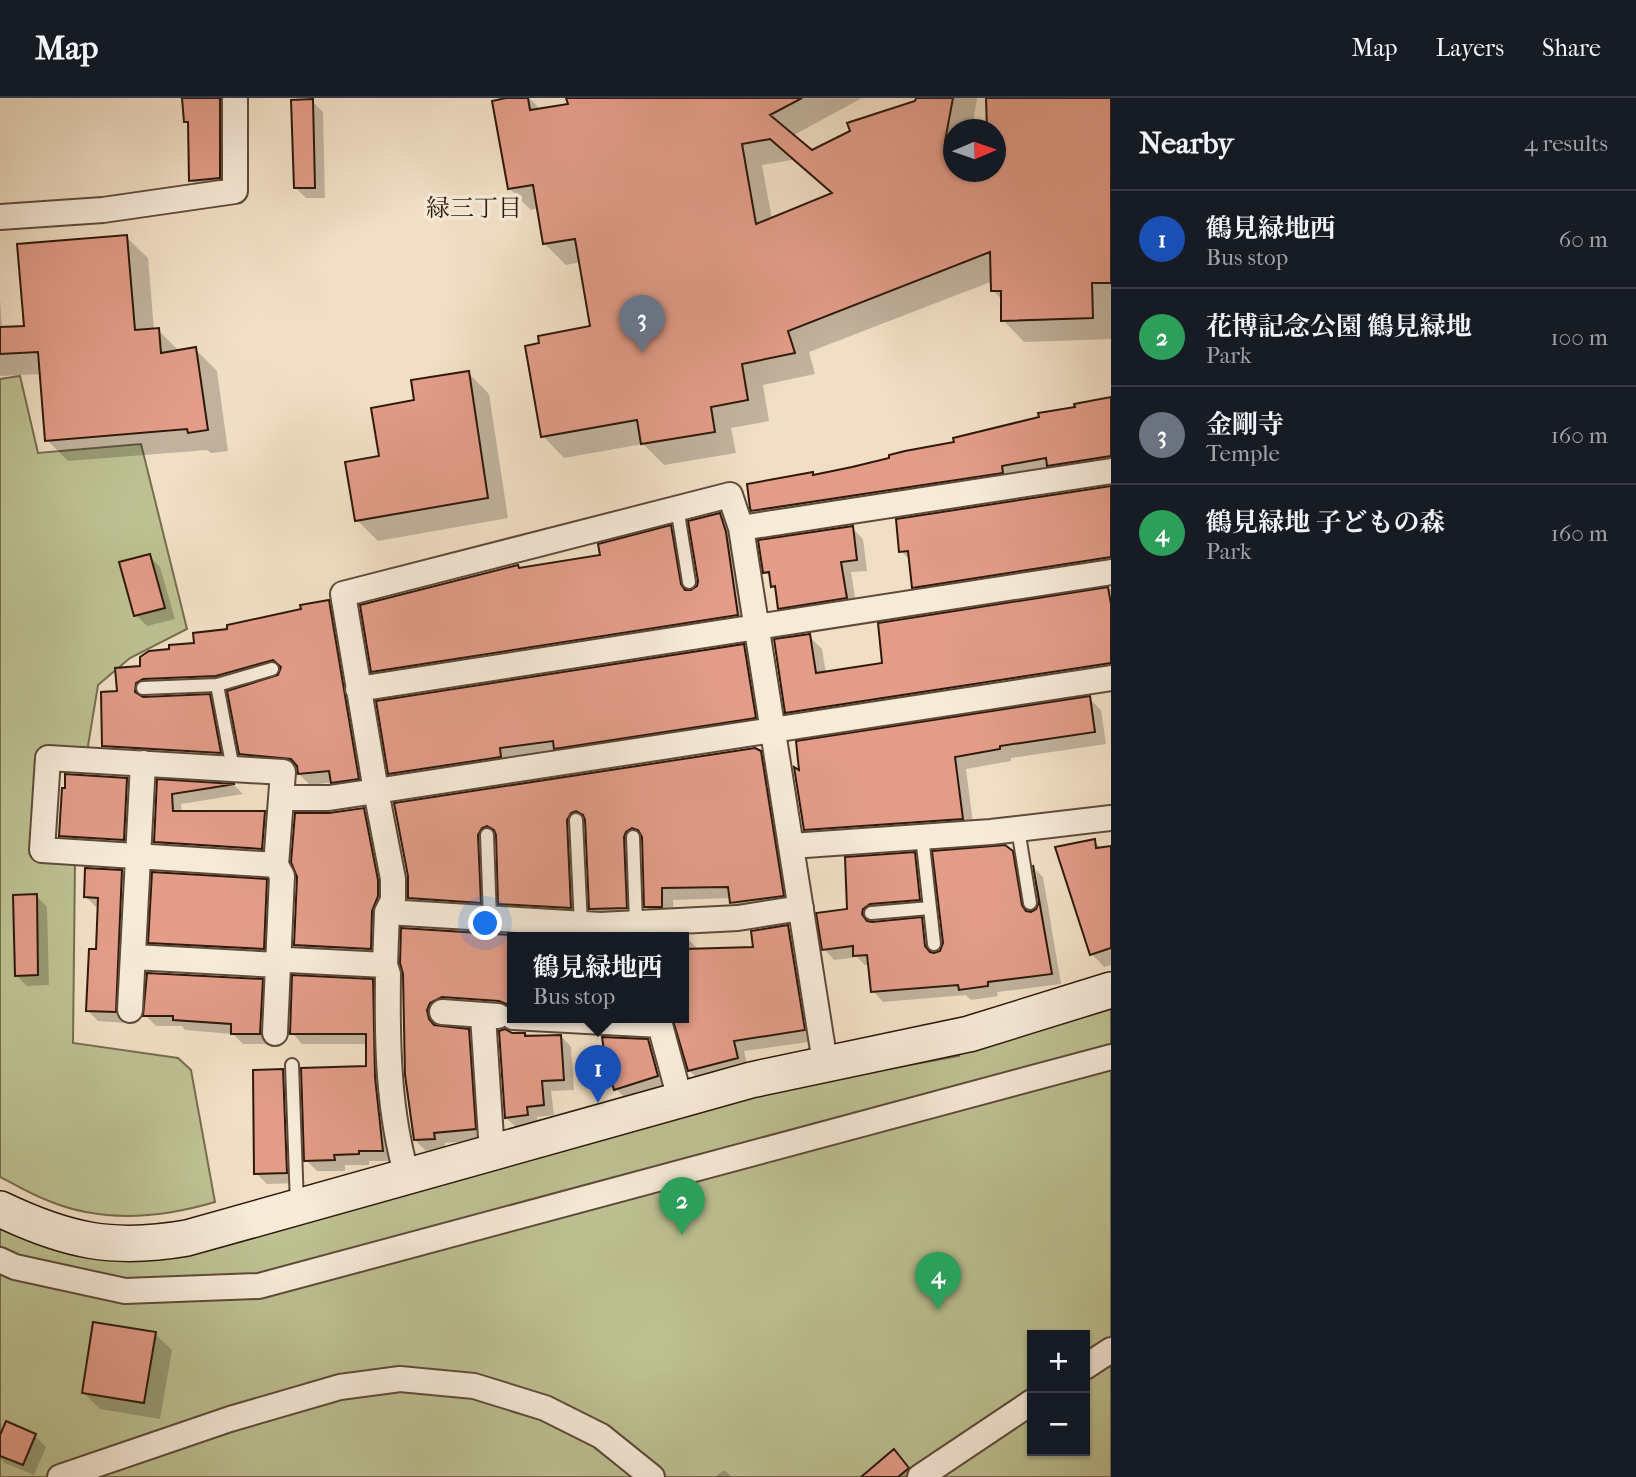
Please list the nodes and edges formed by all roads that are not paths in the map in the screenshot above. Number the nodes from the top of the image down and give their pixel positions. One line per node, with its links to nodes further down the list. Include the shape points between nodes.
1 (235, 98): 2 (street, via 236,191 103,210)
2 (0, 217)
3 (1111, 471): 5 (street)
4 (677, 507): 5 (street, via 730,495); 7 (lane); 13 (street, via 342,594)
5 (741, 528): 8 (street)
6 (1111, 572): 8 (street)
7 (689, 582)
8 (758, 627): 13 (street); 14 (street)
9 (272, 669): 11 (lane)
10 (1111, 678): 14 (street)
11 (217, 685): 12 (lane); 16 (lane)
12 (143, 688)
13 (358, 689): 17 (street)
14 (774, 729): 17 (street); 25 (street)
15 (143, 763): 16 (street); 26 (street); 26 (street, via 48,758 42,850)
16 (233, 769): 18 (street, via 283,772)
17 (376, 791): 18 (street); 31 (street, via 393,879 393,900)
18 (281, 798): 27 (street)
19 (1111, 818): 21 (street)
20 (576, 820): 35 (lane)
21 (1018, 829): 23 (street); 28 (lane)
22 (487, 835): 33 (lane)
23 (922, 836): 25 (street); 30 (lane)
24 (633, 837): 34 (lane)
25 (791, 846): 29 (street)
26 (137, 857): 27 (street); 37 (street)
27 (275, 865): 38 (street, via 282,876)
28 (1030, 903)
29 (801, 908): 34 (street, via 738,918); 48 (street)
30 (930, 908): 32 (lane); 36 (lane)
31 (387, 912): 33 (street); 39 (street)
32 (871, 914)
33 (490, 919): 35 (street)
34 (636, 923): 35 (street)
35 (581, 925)
36 (934, 944)
37 (134, 957): 38 (street); 41 (street)
38 (278, 965): 39 (street, via 288,960); 46 (street)
39 (385, 965): 52 (street, via 391,1084)
40 (1111, 990): 48 (street, via 969,1034)
41 (130, 1010)
42 (442, 1012): 43 (street)
43 (483, 1016): 44 (street); 51 (street)
44 (507, 1017)
45 (623, 1023): 50 (street, via 660,1025)
46 (275, 1033)
47 (1111, 1057): 55 (street, via 259,1286 125,1291)
48 (825, 1063): 50 (street)
49 (292, 1065): 53 (lane)
50 (680, 1099): 51 (street)
51 (492, 1153): 52 (street)
52 (407, 1176): 53 (street)
53 (298, 1207): 54 (street, via 187,1238 143,1244 79,1239)
54 (0, 1209)
55 (0, 1259)
56 (1111, 1350): 57 (street)
57 (1090, 1364)
58 (1027, 1405): 61 (street)
59 (60, 1477): 60 (street, via 340,1387 400,1379 474,1386 545,1408 601,1436)
60 (652, 1477)
61 (920, 1477)

